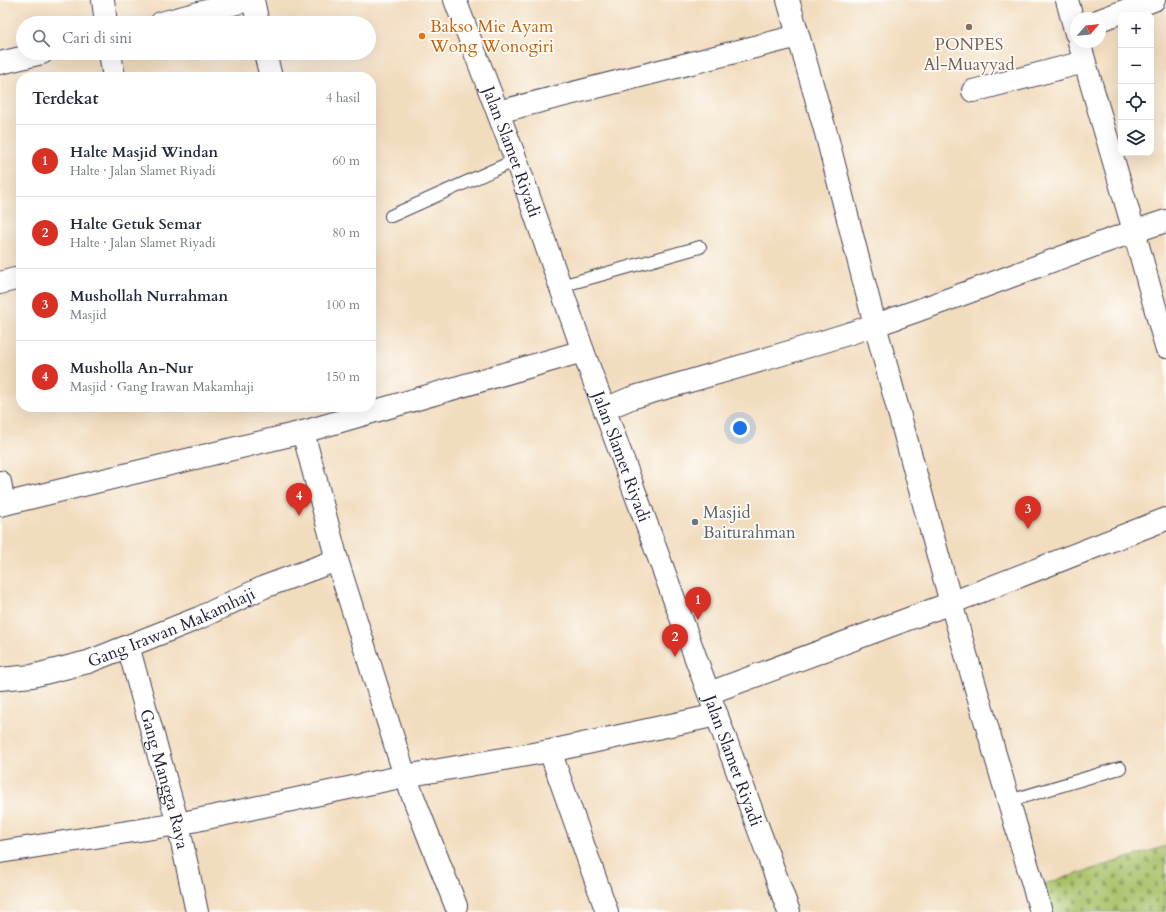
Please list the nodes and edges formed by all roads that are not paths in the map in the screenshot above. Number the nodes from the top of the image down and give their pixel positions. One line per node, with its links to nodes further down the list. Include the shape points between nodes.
1 (103, 0): 9 (street)
2 (248, 0): 10 (street)
3 (253, 0): 11 (street)
4 (455, 0): 23 (street, Jalan Slamet Riyadi)
5 (788, 0): 13 (street)
6 (1067, 0): 8 (street)
7 (1154, 0): 12 (street)
8 (1070, 12)
9 (105, 16)
10 (187, 16)
11 (256, 16)
12 (1106, 18)
13 (798, 36): 23 (street); 32 (street)
14 (1070, 43): 22 (street)
15 (1081, 48): 27 (street)
16 (16, 59): 19 (street)
17 (111, 60): 20 (street)
18 (267, 60): 21 (street)
19 (0, 63)
20 (113, 72)
21 (270, 72)
22 (973, 91)
23 (498, 112): 24 (street, Jalan Slamet Riyadi)
24 (516, 160): 25 (lane); 31 (street, Jalan Slamet Riyadi)
25 (391, 216)
26 (1166, 221): 27 (street)
27 (1134, 231): 32 (street); 33 (street)
28 (700, 247): 31 (lane)
29 (16, 279): 30 (street)
30 (0, 283)
31 (561, 286): 34 (street, Jalan Slamet Riyadi)
32 (875, 325): 35 (street, via 631,398); 43 (street)
33 (1166, 347)
34 (583, 351): 35 (street, Jalan Slamet Riyadi); 36 (street)
35 (605, 409): 46 (street, Jalan Slamet Riyadi)
36 (376, 411)
37 (371, 412): 38 (street)
38 (302, 432): 40 (street); 42 (street)
39 (0, 482): 40 (street)
40 (2, 504)
41 (1166, 519): 43 (street)
42 (337, 560): 44 (street, Gang Irawan Makamhaji, via 264,587 199,618); 50 (street)
43 (951, 603): 46 (street); 51 (street)
44 (128, 646): 45 (street, Gang Irawan Makamhaji, via 62,669 32,676); 52 (street, Gang Mangga Raya)
45 (0, 679)
46 (709, 693): 47 (street, Jalan Slamet Riyadi)
47 (717, 715): 48 (street); 57 (street, Jalan Slamet Riyadi)
48 (550, 751): 50 (street); 56 (street)
49 (1120, 768): 51 (lane)
50 (405, 776): 52 (street); 54 (street)
51 (1009, 801): 58 (street)
52 (178, 824): 53 (street); 55 (street, Gang Mangga Raya)
53 (0, 852)
54 (456, 906)
55 (196, 912)
56 (607, 912)
57 (789, 912)
58 (1041, 912)

